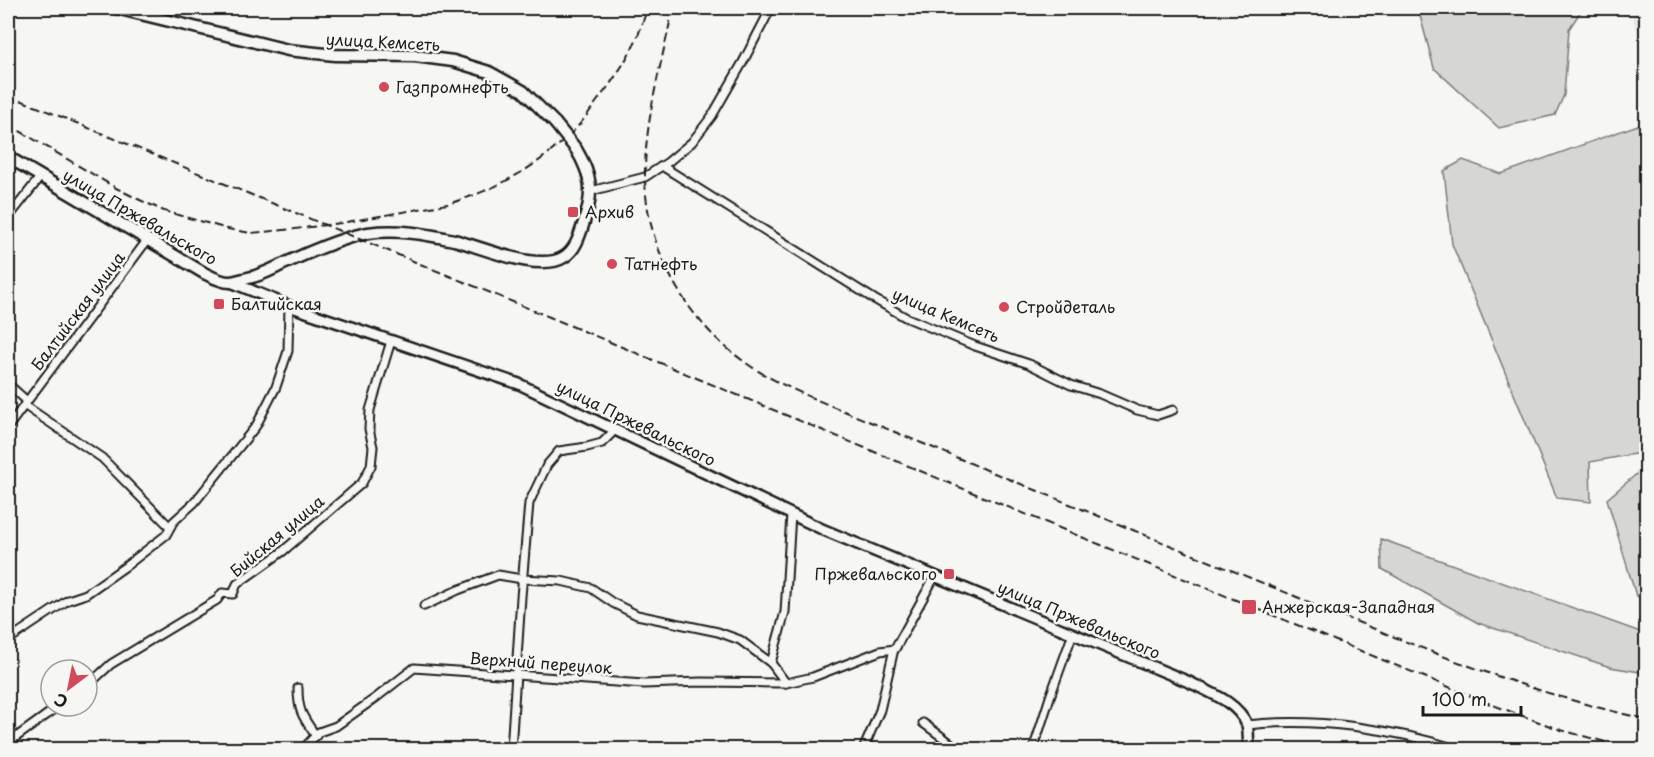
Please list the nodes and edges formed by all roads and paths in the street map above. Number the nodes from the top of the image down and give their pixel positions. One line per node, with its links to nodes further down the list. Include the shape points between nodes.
1 (116, 8): 6 (main road, улица Кемсеть, bridge, via 288,50 415,56 453,61 489,72 523,91 555,123 586,166)
2 (771, 8): 4 (street, via 702,131)
3 (8, 157): 5 (main road, улица Пржевальского)
4 (665, 164): 6 (street, via 645,177); 14 (street, улица Кемсеть, via 905,317 1137,410 1158,415)
5 (41, 176): 7 (street); 8 (main road, улица Пржевальского)
6 (591, 191): 9 (main road, улица Кемсеть, via 577,242 559,260 527,261 432,236 380,232 356,235 263,275)
7 (8, 218)
8 (148, 239): 9 (main road, улица Пржевальского, via 204,273); 13 (street, Балтийская улица)
9 (231, 282): 10 (street, улица Пржевальского)
10 (289, 306): 11 (street, улица Пржевальского); 18 (street, via 288,351 276,387 256,426)
11 (392, 341): 16 (street, улица Пржевальского, via 519,384); 26 (street, Бийская улица, via 370,410 372,457 362,483 237,585 233,594 222,593 217,600 111,663)
12 (8, 384): 13 (street)
13 (25, 403): 15 (street, Балтийская улица); 18 (street, via 102,458)
14 (1173, 410)
15 (8, 427)
16 (615, 430): 17 (street, улица Пржевальского); 20 (street, via 602,443 559,451 547,465 529,503)
17 (791, 514): 19 (street, улица Пржевальского); 25 (street, via 785,612)
18 (170, 527): 23 (street, via 86,594 68,600)
19 (935, 576): 22 (street, улица Пржевальского); 24 (street)
20 (522, 579): 21 (street, via 498,575); 25 (street, via 561,581 591,588 637,615 740,640); 27 (street)
21 (424, 606)
22 (1073, 633): 32 (street, улица Пржевальского, via 1222,699 1237,709); 39 (street)
23 (8, 640)
24 (894, 649): 28 (street, Верхний переулок, via 813,677); 37 (street, via 880,710)
25 (771, 663): 28 (street)
26 (99, 674)
27 (516, 675): 28 (street, Верхний переулок, via 644,684); 33 (street, Верхний переулок, via 414,668 378,697); 36 (street)
28 (786, 682)
29 (298, 688): 33 (street, via 298,705)
30 (42, 718): 34 (street)
31 (922, 723): 38 (street)
32 (1247, 725): 40 (street); 41 (street, via 1325,724 1401,734)
33 (316, 736): 35 (street, Верхний переулок)
34 (8, 743)
35 (302, 750)
36 (512, 750)
37 (863, 750)
38 (960, 750)
39 (1033, 750)
40 (1249, 750)
41 (1460, 750)

